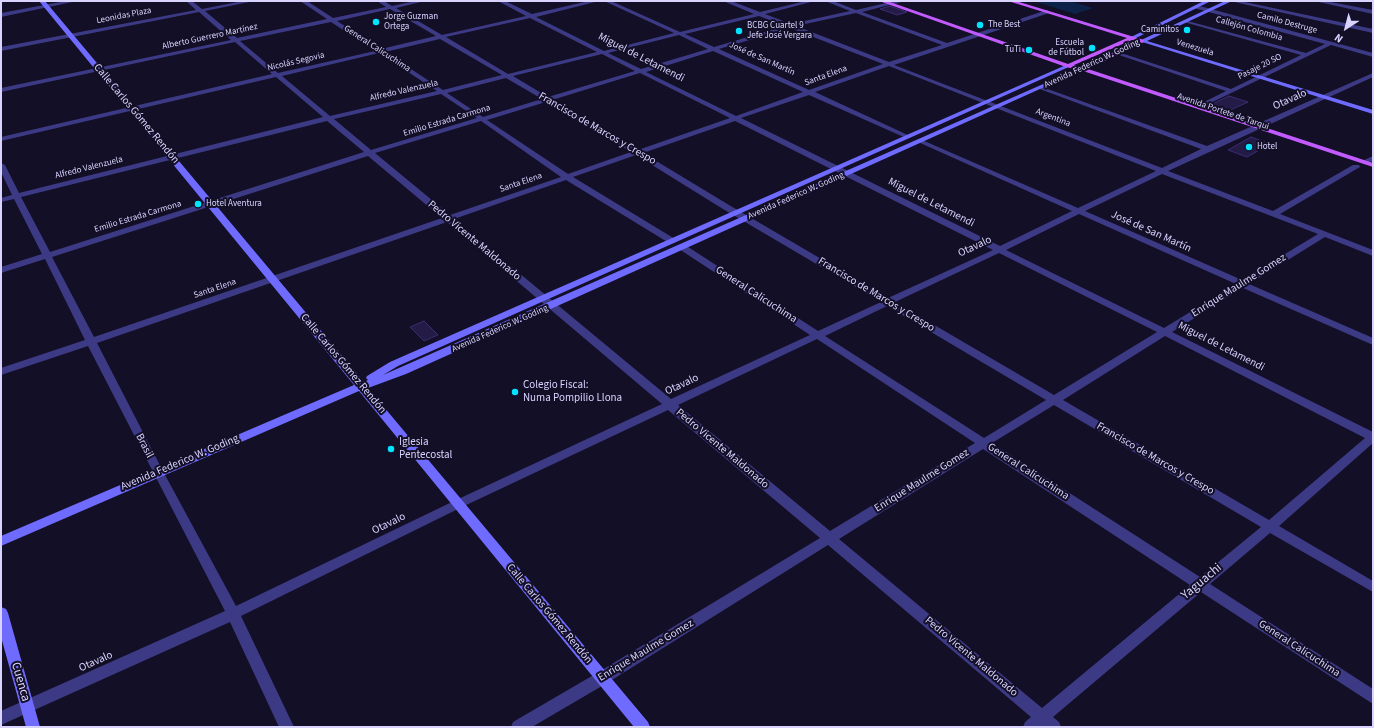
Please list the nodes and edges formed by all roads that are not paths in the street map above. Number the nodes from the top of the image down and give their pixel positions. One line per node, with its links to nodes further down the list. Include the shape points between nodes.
1 (74, 1): 21 (street)
2 (189, 1): 26 (street, Pedro Vicente Maldonado)
3 (251, 1): 26 (street, Leonidas Plaza)
4 (303, 1): 34 (street, General Calicuchima)
5 (380, 1): 25 (street, Francisco de Marcos y Crespo)
6 (422, 1): 25 (street, Alberto Guerrero Martínez)
7 (501, 1): 33 (street, Miguel de Letamendi)
8 (596, 1): 33 (street, Nicolás Segovia)
9 (607, 1): 38 (street, José de San Martín)
10 (726, 1): 31 (street, Argentina)
11 (812, 1): 31 (street, Alfredo Valenzuela)
12 (828, 1): 27 (street)
13 (882, 1): 22 (main road, Avenida Portete de Tarqui)
14 (902, 1): 22 (street, Emilio Estrada Carmona)
15 (1012, 1): 29 (main road, Venezuela)
16 (1208, 1): 24 (street, Avenida Federico W. Goding)
17 (1229, 1): 28 (street, Avenida Federico W. Goding)
18 (1233, 1): 37 (street)
19 (1318, 1): 23 (street)
20 (1348, 1): 23 (street)
21 (44, 4): 32 (street); 40 (street, Calle Carlos Gómez Rendón)
22 (889, 4): 27 (street, Emilio Estrada Carmona); 39 (main road, Avenida Portete de Tarqui)
23 (1342, 6): 30 (street)
24 (1196, 7): 28 (street, Camilo Destruge); 42 (street, Avenida Federico W. Goding)
25 (391, 8): 34 (street, Alberto Guerrero Martínez); 41 (street, Francisco de Marcos y Crespo)
26 (200, 11): 40 (street, Leonidas Plaza); 43 (street, Pedro Vicente Maldonado)
27 (855, 11): 36 (street, Emilio Estrada Carmona); 46 (street)
28 (1208, 11): 35 (street, Avenida Federico W. Goding); 45 (street, Camilo Destruge)
29 (1047, 12): 39 (street, Santa Elena); 42 (main road, Venezuela)
30 (1373, 12)
31 (760, 14): 36 (street, Argentina); 38 (street, Alfredo Valenzuela)
32 (1, 15)
33 (532, 17): 41 (street, Nicolás Segovia); 50 (street, Miguel de Letamendi)
34 (333, 20): 43 (street, Alberto Guerrero Martínez); 49 (street, General Calicuchima)
35 (1186, 21): 44 (street, Avenida Federico W. Goding); 52 (street, Callejón Colombia)
36 (791, 26): 48 (street, Emilio Estrada Carmona); 54 (street, Argentina)
37 (1373, 31)
38 (681, 34): 48 (street, José de San Martín); 50 (street, Alfredo Valenzuela)
39 (977, 34): 46 (street, Santa Elena); 55 (main road, Avenida Portete de Tarqui)
40 (71, 36): 47 (street, Leonidas Plaza); 56 (street, Calle Carlos Gómez Rendón)
41 (440, 38): 49 (street, Nicolás Segovia); 61 (street, Francisco de Marcos y Crespo)
42 (1132, 38): 44 (main road, Venezuela); 55 (main road, Avenida Federico W. Goding)
43 (236, 41): 56 (street, Alberto Guerrero Martínez); 60 (street, Pedro Vicente Maldonado)
44 (1142, 41): 51 (main road, Avenida Federico W. Goding); 62 (street, Venezuela)
45 (1329, 44): 52 (street, Pasaje 20 SO); 53 (street, Camilo Destruge)
46 (947, 45): 54 (street, Santa Elena)
47 (1, 49)
48 (716, 50): 58 (street, Emilio Estrada Carmona); 67 (street, José de San Martín)
49 (381, 52): 60 (street, Nicolás Segovia); 66 (street, General Calicuchima)
50 (602, 52): 58 (street, Miguel de Letamendi); 61 (street, Alfredo Valenzuela)
51 (1116, 53): 57 (main road, Avenida Federico W. Goding); 65 (street)
52 (1306, 55): 62 (street, Pasaje 20 SO)
53 (1373, 55)
54 (887, 65): 67 (street, Santa Elena); 70 (street, Argentina)
55 (1068, 66): 57 (main road, Avenida Portete de Tarqui); 70 (street, Avenida Federico W. Goding)
56 (99, 69): 64 (street, Alberto Guerrero Martínez); 73 (street, Calle Carlos Gómez Rendón)
57 (1080, 70): 63 (street, Avenida Federico W. Goding); 72 (main road, Avenida Portete de Tarqui); 78 (main road, Avenida Portete de Tarqui)
58 (642, 72): 69 (street, Emilio Estrada Carmona); 76 (street, Miguel de Letamendi)
59 (1373, 75): 68 (street, Otavalo)
60 (278, 76): 73 (street, Nicolás Segovia); 75 (street, Pedro Vicente Maldonado)
61 (507, 76): 66 (street, Alfredo Valenzuela); 69 (street, Francisco de Marcos y Crespo)
62 (1260, 77): 65 (street, Pasaje 20 SO); 68 (street, Venezuela)
63 (1040, 88): 71 (street, Avenida Federico W. Goding); 82 (street)
64 (1, 90)
65 (1232, 91): 72 (street, Pasaje 20 SO)
66 (442, 92): 75 (street, Alfredo Valenzuela); 77 (street, General Calicuchima)
67 (810, 92): 76 (street, Santa Elena); 79 (street, José de San Martín)
68 (1325, 97): 74 (street, Venezuela); 78 (street, Otavalo)
69 (546, 100): 77 (street, Emilio Estrada Carmona); 84 (street, Francisco de Marcos y Crespo)
70 (986, 103): 71 (street, Argentina); 79 (street, Avenida Federico W. Goding)
71 (998, 107): 81 (street, Avenida Federico W. Goding); 92 (street, Argentina)
72 (1198, 107): 78 (main road, Avenida Portete de Tarqui)
73 (131, 109): 80 (street, Nicolás Segovia); 85 (street, Calle Carlos Gómez Rendón)
74 (1373, 112)
75 (328, 118): 83 (street, Pedro Vicente Maldonado); 85 (street, Alfredo Valenzuela)
76 (735, 119): 84 (street, Santa Elena); 91 (street, Miguel de Letamendi)
77 (482, 120): 83 (street, Emilio Estrada Carmona); 95 (street, General Calicuchima)
78 (1254, 129): 82 (street, Otavalo); 87 (main road, Avenida Portete de Tarqui); 90 (main road, Avenida Portete de Tarqui)
79 (908, 137): 91 (street, Avenida Federico W. Goding)
80 (1, 139)
81 (920, 141): 94 (street, Avenida Federico W. Goding); 99 (street, José de San Martín)
82 (1207, 149): 92 (street, Otavalo)
83 (369, 153): 98 (street, Emilio Estrada Carmona); 103 (street, Pedro Vicente Maldonado)
84 (638, 153): 95 (street, Santa Elena); 100 (street, Francisco de Marcos y Crespo)
85 (172, 158): 96 (street, Alfredo Valenzuela); 98 (street, Calle Carlos Gómez Rendón)
86 (1373, 158): 87 (street)
87 (1364, 162): 89 (main road, Avenida Portete de Tarqui)
88 (1, 165): 96 (street, Brasil)
89 (1373, 165)
90 (1356, 167): 93 (main road, Avenida Portete de Tarqui); 101 (street)
91 (836, 168): 94 (street, Miguel de Letamendi); 100 (street, Avenida Federico W. Goding)
92 (1163, 172): 99 (street, Otavalo); 101 (street, Argentina)
93 (1373, 172)
94 (846, 174): 102 (street, Avenida Federico W. Goding); 107 (street, Miguel de Letamendi)
95 (567, 177): 103 (street, Santa Elena); 105 (street, General Calicuchima)
96 (16, 196): 97 (street, Alfredo Valenzuela); 109 (street, Brasil)
97 (1, 200)
98 (210, 204): 109 (street, Emilio Estrada Carmona); 111 (street, Calle Carlos Gómez Rendón)
99 (1077, 211): 107 (street, Otavalo); 112 (street, José de San Martín)
100 (734, 212): 102 (street, Francisco de Marcos y Crespo); 105 (street, Avenida Federico W. Goding)
101 (1274, 214): 104 (street, Argentina)
102 (745, 218): 106 (street, Avenida Federico W. Goding); 113 (street, Francisco de Marcos y Crespo)
103 (447, 219): 111 (street, Santa Elena); 114 (street, Pedro Vicente Maldonado)
104 (1324, 234): 108 (street, Argentina); 112 (street, Enrique Maulme Gomez)
105 (672, 241): 114 (street, Avenida Federico W. Goding)
106 (682, 247): 114 (street, Avenida Federico W. Goding); 116 (street, General Calicuchima)
107 (999, 250): 113 (street, Otavalo); 115 (street, Miguel de Letamendi)
108 (1373, 253)
109 (47, 255): 110 (street, Emilio Estrada Carmona); 117 (street, Brasil)
110 (1, 270)
111 (272, 280): 117 (street, Santa Elena); 120 (street, Calle Carlos Gómez Rendón)
112 (1242, 284): 115 (street, Enrique Maulme Gomez); 118 (street, José de San Martín)
113 (886, 301): 116 (street, Otavalo); 121 (street, Francisco de Marcos y Crespo)
114 (547, 302): 120 (street, Avenida Federico W. Goding, via 394,364); 122 (street, Pedro Vicente Maldonado)
115 (1164, 332): 121 (street, Enrique Maulme Gomez); 123 (street, Miguel de Letamendi)
116 (817, 335): 122 (street, Otavalo); 124 (street, General Calicuchima)
117 (91, 341): 119 (street, Santa Elena); 125 (street, Brasil)
118 (1373, 342)
119 (1, 372)
120 (360, 386): 125 (street, Avenida Federico W. Goding); 126 (street, Calle Carlos Gómez Rendón)
121 (1054, 400): 124 (street, Enrique Maulme Gomez); 127 (street, Francisco de Marcos y Crespo)
122 (669, 405): 126 (street, Otavalo); 128 (street, Pedro Vicente Maldonado)
123 (1373, 437): 127 (street, Yaguachi)
124 (984, 443): 128 (street, Enrique Maulme Gomez); 130 (street, General Calicuchima)
125 (158, 472): 129 (street, Avenida Federico W. Goding); 133 (street, Brasil)
126 (458, 504): 133 (street, Otavalo); 134 (street, Calle Carlos Gómez Rendón)
127 (1270, 526): 130 (street, Yaguachi); 131 (street, Francisco de Marcos y Crespo)
128 (829, 539): 134 (street, Enrique Maulme Gomez); 137 (street, Pedro Vicente Maldonado)
129 (1, 541)
130 (1200, 584): 135 (street, General Calicuchima); 137 (street, Yaguachi)
131 (1373, 587)
132 (1, 614): 136 (street, Cuenca)
133 (233, 614): 136 (street, Otavalo); 140 (street, Brasil)
134 (602, 678): 141 (street, Enrique Maulme Gomez); 142 (street, Calle Carlos Gómez Rendón)
135 (1373, 697)
136 (27, 706): 138 (street, Otavalo); 139 (street, Cuenca)
137 (1042, 717): 143 (street, Yaguachi); 144 (street, Pedro Vicente Maldonado)
138 (1, 718)
139 (33, 727)
140 (287, 727)
141 (518, 727)
142 (643, 727)
143 (1030, 727)
144 (1054, 727)

